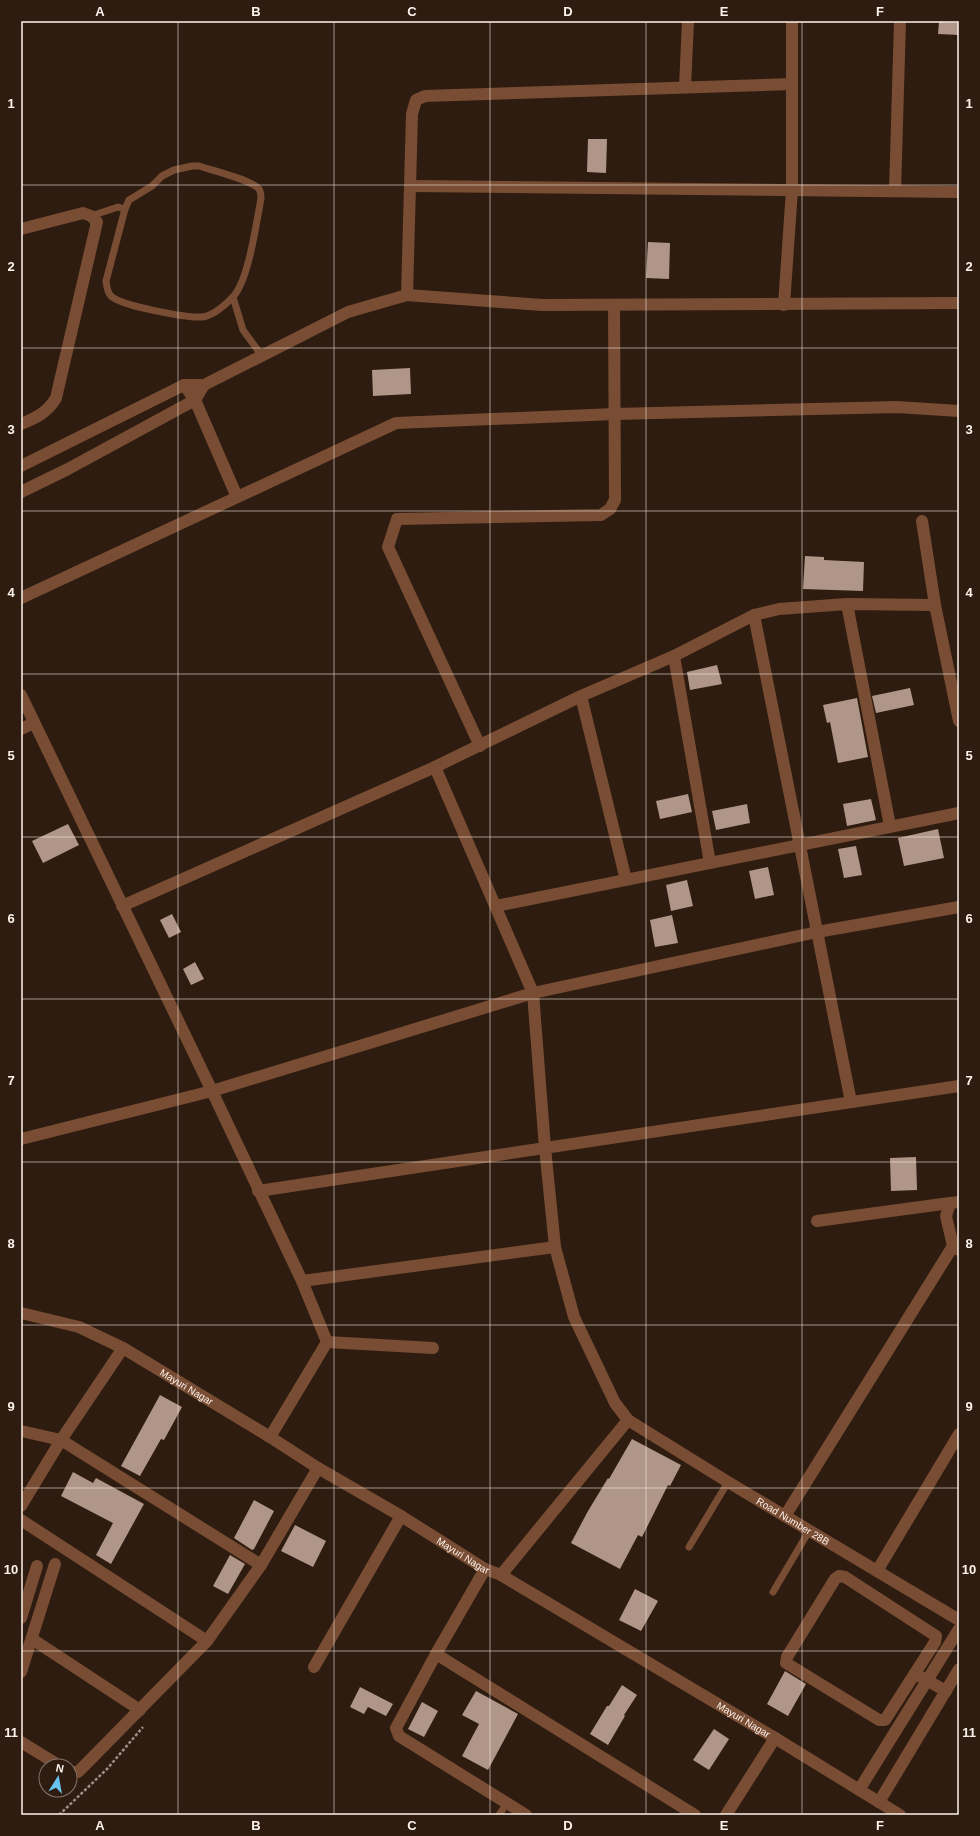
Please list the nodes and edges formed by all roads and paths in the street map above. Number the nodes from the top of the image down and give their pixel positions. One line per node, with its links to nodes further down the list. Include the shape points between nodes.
1 (688, 21): 5 (street)
2 (792, 21): 4 (street)
3 (900, 21): 8 (street)
4 (792, 84): 5 (street); 7 (street)
5 (686, 87): 6 (street, via 425,96 416,100 412,114)
6 (411, 186): 7 (street); 13 (street)
7 (792, 190): 8 (street); 17 (street)
8 (895, 191): 9 (street)
9 (959, 192)
10 (125, 208): 11 (lane, via 118,207); 14 (lane, via 106,282 111,296 120,301 174,314 203,317 215,312); 14 (lane, via 129,200 152,186 162,176 192,166 250,182 259,189 261,199 247,265)
11 (91, 216): 12 (street, via 83,213); 24 (street, via 97,222 56,398 41,416)
12 (21, 229)
13 (407, 295): 16 (street, via 542,305); 18 (street, via 348,312)
14 (233, 297): 18 (lane, via 243,330)
15 (959, 303): 17 (street)
16 (614, 305): 17 (street); 23 (street)
17 (784, 305)
18 (262, 356): 20 (street)
19 (184, 385): 20 (street); 21 (street); 25 (street)
20 (204, 385): 21 (street)
21 (195, 400): 26 (street); 27 (street)
22 (959, 411): 23 (street, via 898,407)
23 (615, 414): 27 (street, via 396,423); 39 (street, via 615,500 610,509 601,515 397,518 388,547)
24 (21, 424)
25 (21, 466)
26 (21, 492)
27 (237, 497): 29 (street)
28 (922, 521): 31 (street)
29 (21, 598)
30 (846, 604): 31 (street); 32 (street, via 779,609); 42 (street)
31 (935, 605): 36 (street)
32 (754, 615): 33 (street); 43 (street)
33 (674, 656): 35 (street); 44 (street)
34 (21, 695): 37 (street)
35 (581, 696): 39 (street); 45 (street)
36 (959, 721)
37 (34, 723): 38 (street); 46 (street)
38 (21, 729)
39 (480, 746): 40 (street)
40 (435, 767): 46 (street); 47 (street, Road Number 28B)
41 (959, 813): 42 (street)
42 (890, 826): 43 (street)
43 (800, 844): 44 (street); 49 (street)
44 (710, 863): 45 (street)
45 (626, 880): 47 (street)
46 (122, 906): 52 (street)
47 (496, 906): 50 (street, Road Number 28B)
48 (959, 907): 49 (street)
49 (817, 932): 50 (street); 53 (street)
50 (533, 993): 52 (street); 55 (street, Road Number 28B)
51 (959, 1086): 53 (street)
52 (212, 1092): 54 (street); 56 (street)
53 (851, 1102): 55 (street)
54 (21, 1138)
55 (545, 1148): 56 (street); 59 (street, Road Number 28B)
56 (258, 1191): 61 (street)
57 (955, 1202): 58 (street); 60 (street, via 946,1216)
58 (817, 1222)
59 (556, 1247): 61 (street); 66 (street, Road Number 28B, via 574,1317 614,1403)
60 (956, 1248): 75 (street)
61 (302, 1281): 63 (street)
62 (21, 1313): 64 (street, Mayuri Nagar, via 79,1327)
63 (327, 1342): 65 (street); 69 (street)
64 (122, 1348): 69 (street, Mayuri Nagar); 70 (street)
65 (434, 1348)
66 (628, 1420): 72 (street, Road Number 28B); 84 (street)
67 (21, 1431): 70 (street)
68 (959, 1434): 83 (street)
69 (270, 1437): 71 (street, Mayuri Nagar)
70 (61, 1440): 73 (street); 80 (street)
71 (318, 1468): 74 (street, Mayuri Nagar); 80 (street)
72 (728, 1482): 75 (street, Road Number 28B); 78 (lane)
73 (21, 1506)
74 (401, 1516): 82 (street, Mayuri Nagar); 92 (street)
75 (785, 1516): 77 (street, Road Number 28B)
76 (21, 1520): 90 (street)
77 (809, 1531): 83 (street, Road Number 28B); 85 (lane)
78 (689, 1547)
79 (55, 1564): 89 (street)
80 (261, 1565): 90 (street)
81 (37, 1566): 86 (street)
82 (485, 1569): 84 (street, Mayuri Nagar); 91 (street)
83 (877, 1572): 87 (street, Road Number 28B)
84 (501, 1575): 100 (street, Mayuri Nagar)
85 (773, 1592)
86 (22, 1613)
87 (959, 1620)
88 (959, 1629): 96 (street)
89 (32, 1639): 94 (street); 98 (street)
90 (207, 1641): 98 (street)
91 (436, 1654): 106 (street, via 398,1722 396,1728 399,1736); 110 (street)
92 (314, 1668)
93 (959, 1669): 97 (street)
94 (21, 1672)
95 (915, 1674): 95 (street, via 888,1717 882,1720 788,1665 786,1661 839,1576 845,1577 936,1636 935,1642); 96 (street)
96 (927, 1680): 97 (street); 104 (street)
97 (946, 1691): 105 (street)
98 (140, 1710): 103 (street)
99 (147, 1722): 107 (path, via 107,1769)
100 (775, 1738): 104 (street, Mayuri Nagar); 111 (street)
101 (21, 1742): 102 (street)
102 (47, 1758)
103 (78, 1772)
104 (859, 1790): 105 (street, Mayuri Nagar)
105 (879, 1802): 112 (street, Mayuri Nagar)
106 (507, 1803): 108 (lane); 109 (street)
107 (59, 1815)
108 (499, 1815)
109 (526, 1815)
110 (695, 1815)
111 (726, 1815)
112 (900, 1815)

